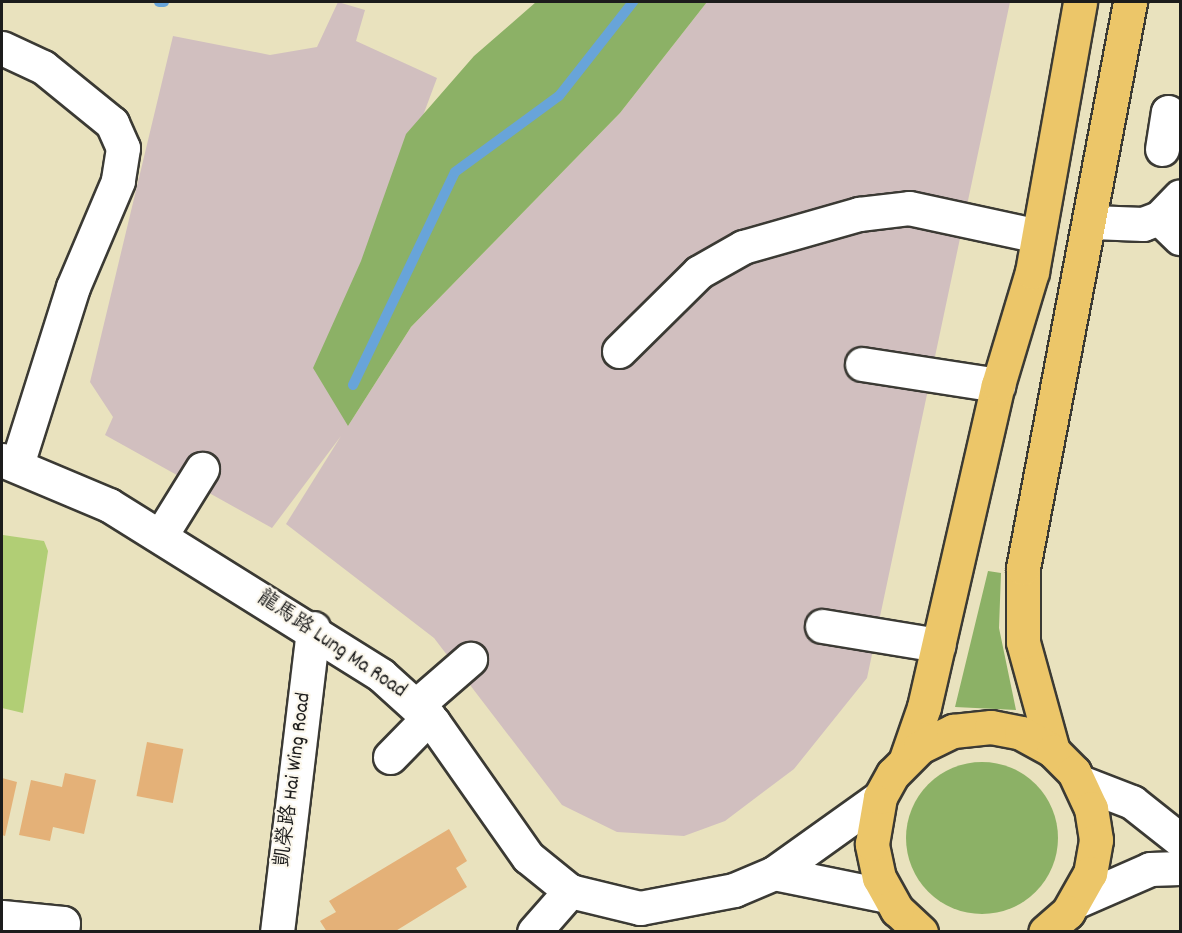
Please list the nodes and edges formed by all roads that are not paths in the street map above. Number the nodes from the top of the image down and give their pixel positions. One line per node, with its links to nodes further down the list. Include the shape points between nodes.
1 (1080, 2): 6 (main road)
2 (1130, 2): 5 (main road)
3 (2, 48): 10 (street, via 43,67 112,123 123,148 118,182 73,287)
4 (1173, 217): 5 (street, via 1125,226)
5 (1092, 222): 18 (main road, via 1032,499 1023,568 1023,642)
6 (1038, 236): 7 (street, via 909,208 859,214 743,247 699,272); 9 (main road)
7 (619, 351)
8 (862, 364): 9 (street)
9 (998, 385): 15 (main road)
10 (9, 463): 12 (street, 龍馬路 Lung Ma Road, via 110,505)
11 (202, 468): 12 (street)
12 (161, 535): 14 (street, 龍馬路 Lung Ma Road)
13 (822, 626): 15 (street)
14 (313, 628): 17 (street, 龍馬路 Lung Ma Road); 32 (street, 凱榮路 Hai Wing Road)
15 (938, 645): 20 (main road)
16 (470, 659): 17 (street)
17 (423, 711): 19 (street); 26 (street, 龍馬路 Lung Ma Road, via 528,857)
18 (1053, 751): 20 (main road, via 1010,730 971,727 936,738); 21 (main road)
19 (390, 757)
20 (906, 759): 22 (main road)
21 (1080, 782): 23 (street, via 1132,802); 28 (main road, via 1096,840 1090,873)
22 (880, 797): 25 (street, 龍馬路 Lung Ma Road); 27 (main road, via 872,844)
23 (1180, 840)
24 (1180, 868): 28 (street, via 1150,869)
25 (774, 873): 27 (street); 30 (street, 龍馬路 Lung Ma Road, via 734,890)
26 (570, 891): 30 (street, 龍馬路 Lung Ma Road); 33 (street)
27 (887, 896): 34 (main road)
28 (1075, 902): 35 (main road)
29 (2, 917): 31 (street, via 63,923)
30 (638, 920)
31 (62, 932)
32 (277, 932)
33 (534, 932)
34 (921, 932)
35 (1045, 932)

